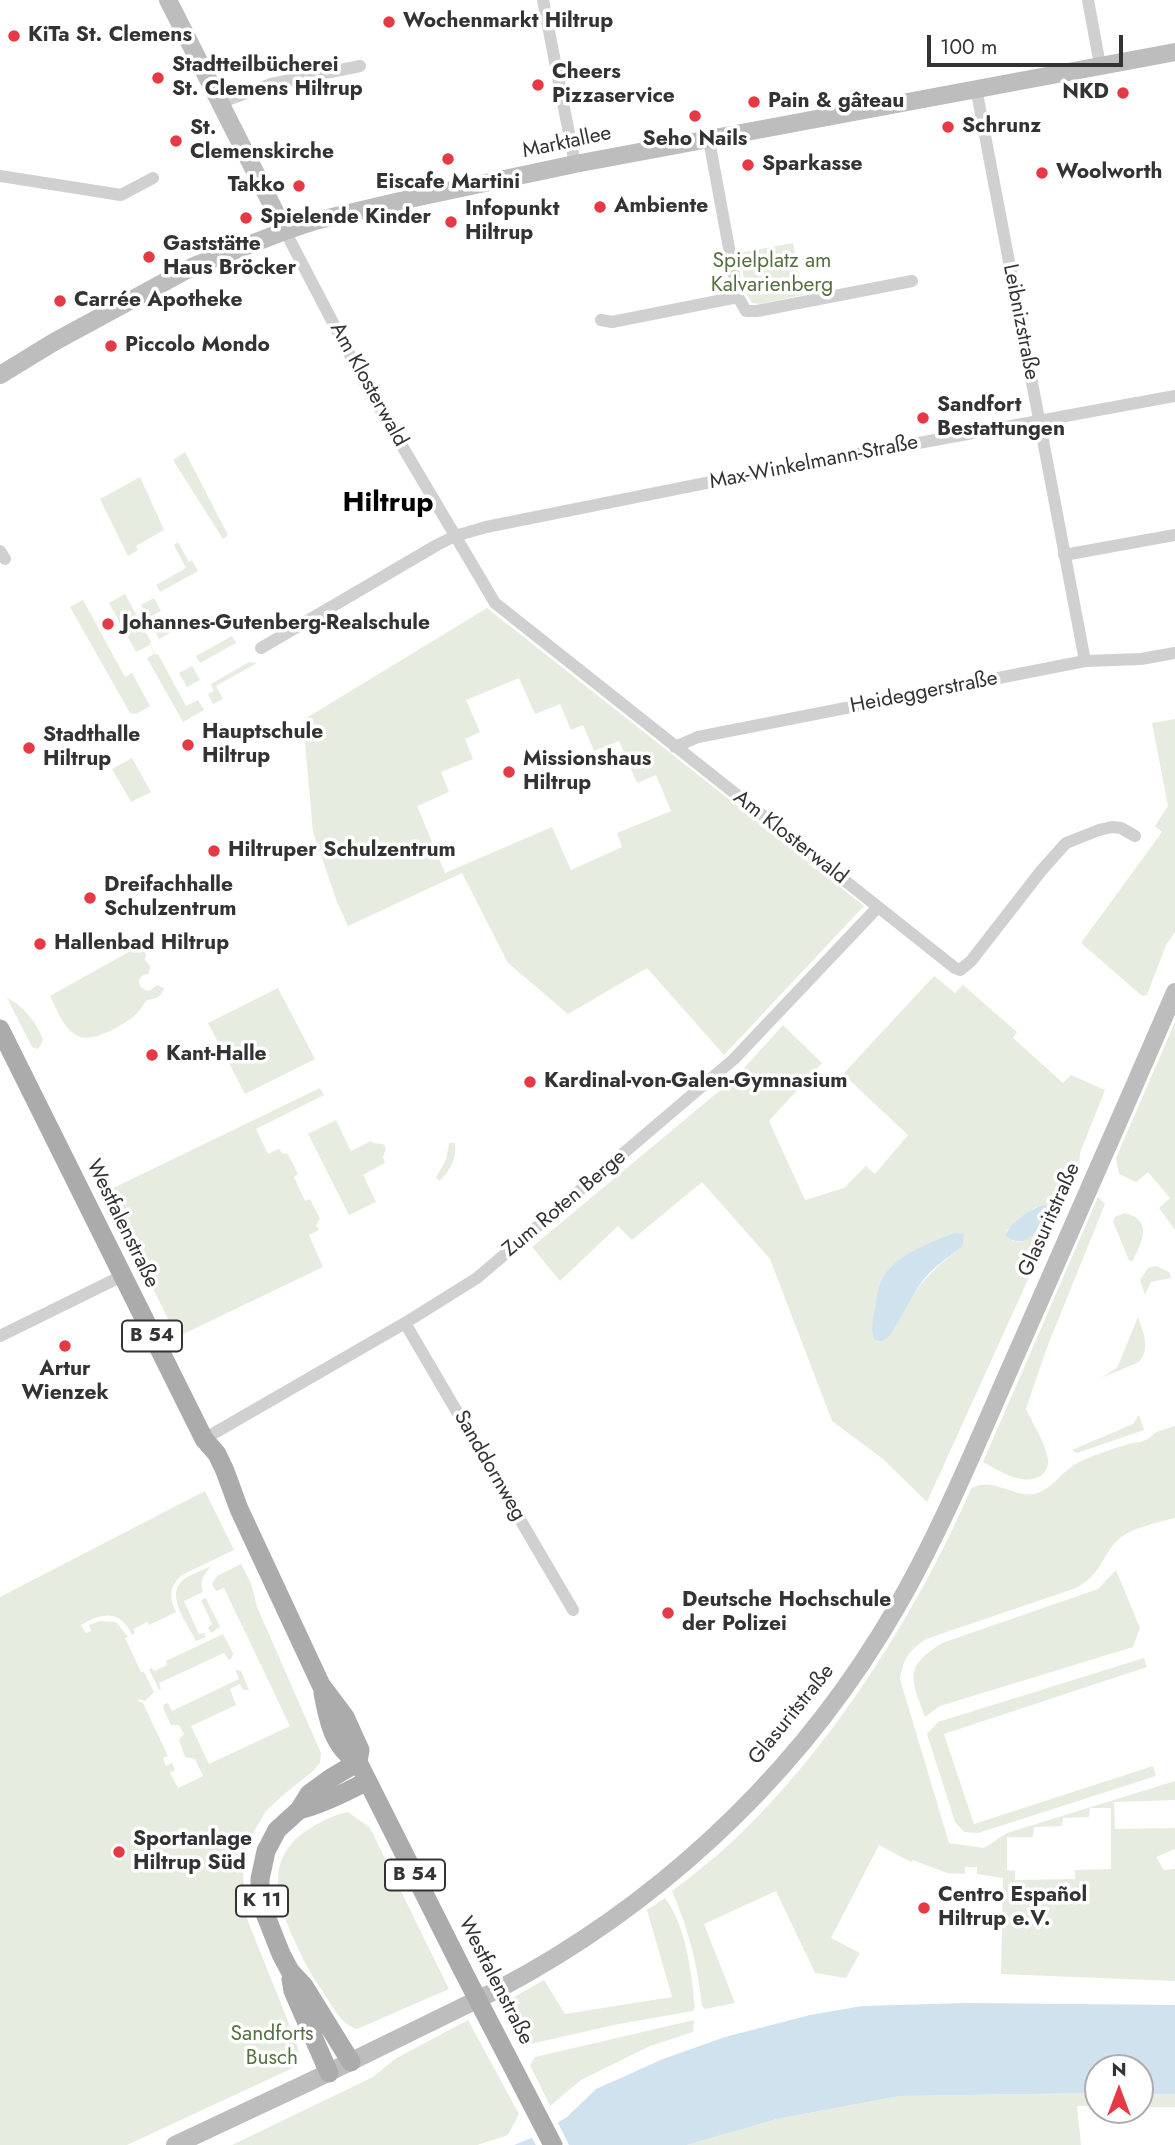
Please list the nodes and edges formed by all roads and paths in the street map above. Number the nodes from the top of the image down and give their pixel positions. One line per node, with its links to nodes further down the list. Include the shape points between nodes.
1 (168, 0): 8 (main road)
2 (543, 0): 10 (street)
3 (1088, 0): 5 (street)
4 (1175, 52): 5 (main road, Marktallee)
5 (1100, 65): 7 (main road, Marktallee)
6 (360, 66): 8 (street, via 271,83)
7 (976, 88): 9 (main road, Marktallee); 19 (street, Leibnizstraße)
8 (220, 103): 13 (main road)
9 (709, 140): 10 (main road, Marktallee); 15 (street)
10 (575, 164): 13 (main road, Marktallee)
11 (0, 176): 12 (street, via 121,195)
12 (153, 178)
13 (285, 231): 17 (main road, Marktallee, via 187,270); 21 (street, Am Klosterwald, via 363,380)
14 (912, 281): 15 (street, via 757,311 746,311)
15 (738, 297): 16 (street, via 612,322)
16 (601, 320)
17 (0, 375)
18 (1175, 396): 19 (street, Max-Winkelmann-Straße)
19 (1039, 422): 21 (street, Max-Winkelmann-Straße, via 766,471); 22 (street, Leibnizstraße)
20 (1175, 535): 22 (street)
21 (455, 536): 23 (street); 26 (street, Am Klosterwald, via 495,603)
22 (1065, 555): 25 (street, Leibnizstraße)
23 (261, 648)
24 (1175, 653): 25 (street, Heideggerstraße)
25 (1084, 661): 26 (street, Heideggerstraße, via 698,737)
26 (675, 747): 28 (street, Am Klosterwald)
27 (1135, 835): 28 (street, Am Klosterwald, via 1112,827 1066,843 960,970)
28 (878, 907): 32 (street, Zum Roten Berge, via 708,1083 477,1278)
29 (1175, 992): 40 (main road, Glasuritstraße, via 928,1548 881,1634 825,1714 728,1823 631,1905 524,1975)
30 (0, 1029): 31 (main road, Westfalenstraße / B 54)
31 (122, 1276): 33 (street); 34 (main road, Westfalenstraße / B 54)
32 (405, 1323): 34 (street, Zum Roten Berge); 35 (street, Sanddornweg)
33 (0, 1336)
34 (204, 1440): 36 (main road, Westfalenstraße / B 54, via 206,1458 239,1509 321,1685 329,1723 347,1755)
35 (573, 1610)
36 (358, 1762): 37 (main road, Westfalenstraße / B 54); 38 (main road, K 11, via 309,1794)
37 (368, 1781): 38 (main road, K 11); 43 (main road, Westfalenstraße / B 54, bridge)
38 (299, 1810): 39 (main road, K 11, via 277,1830 260,1879 266,1916)
39 (290, 1971): 40 (main road, K 11); 41 (main road, K 11, via 293,1991)
40 (351, 2062): 41 (main road, Glasuritstraße)
41 (329, 2073): 42 (main road, Glasuritstraße)
42 (175, 2145)
43 (553, 2145)

